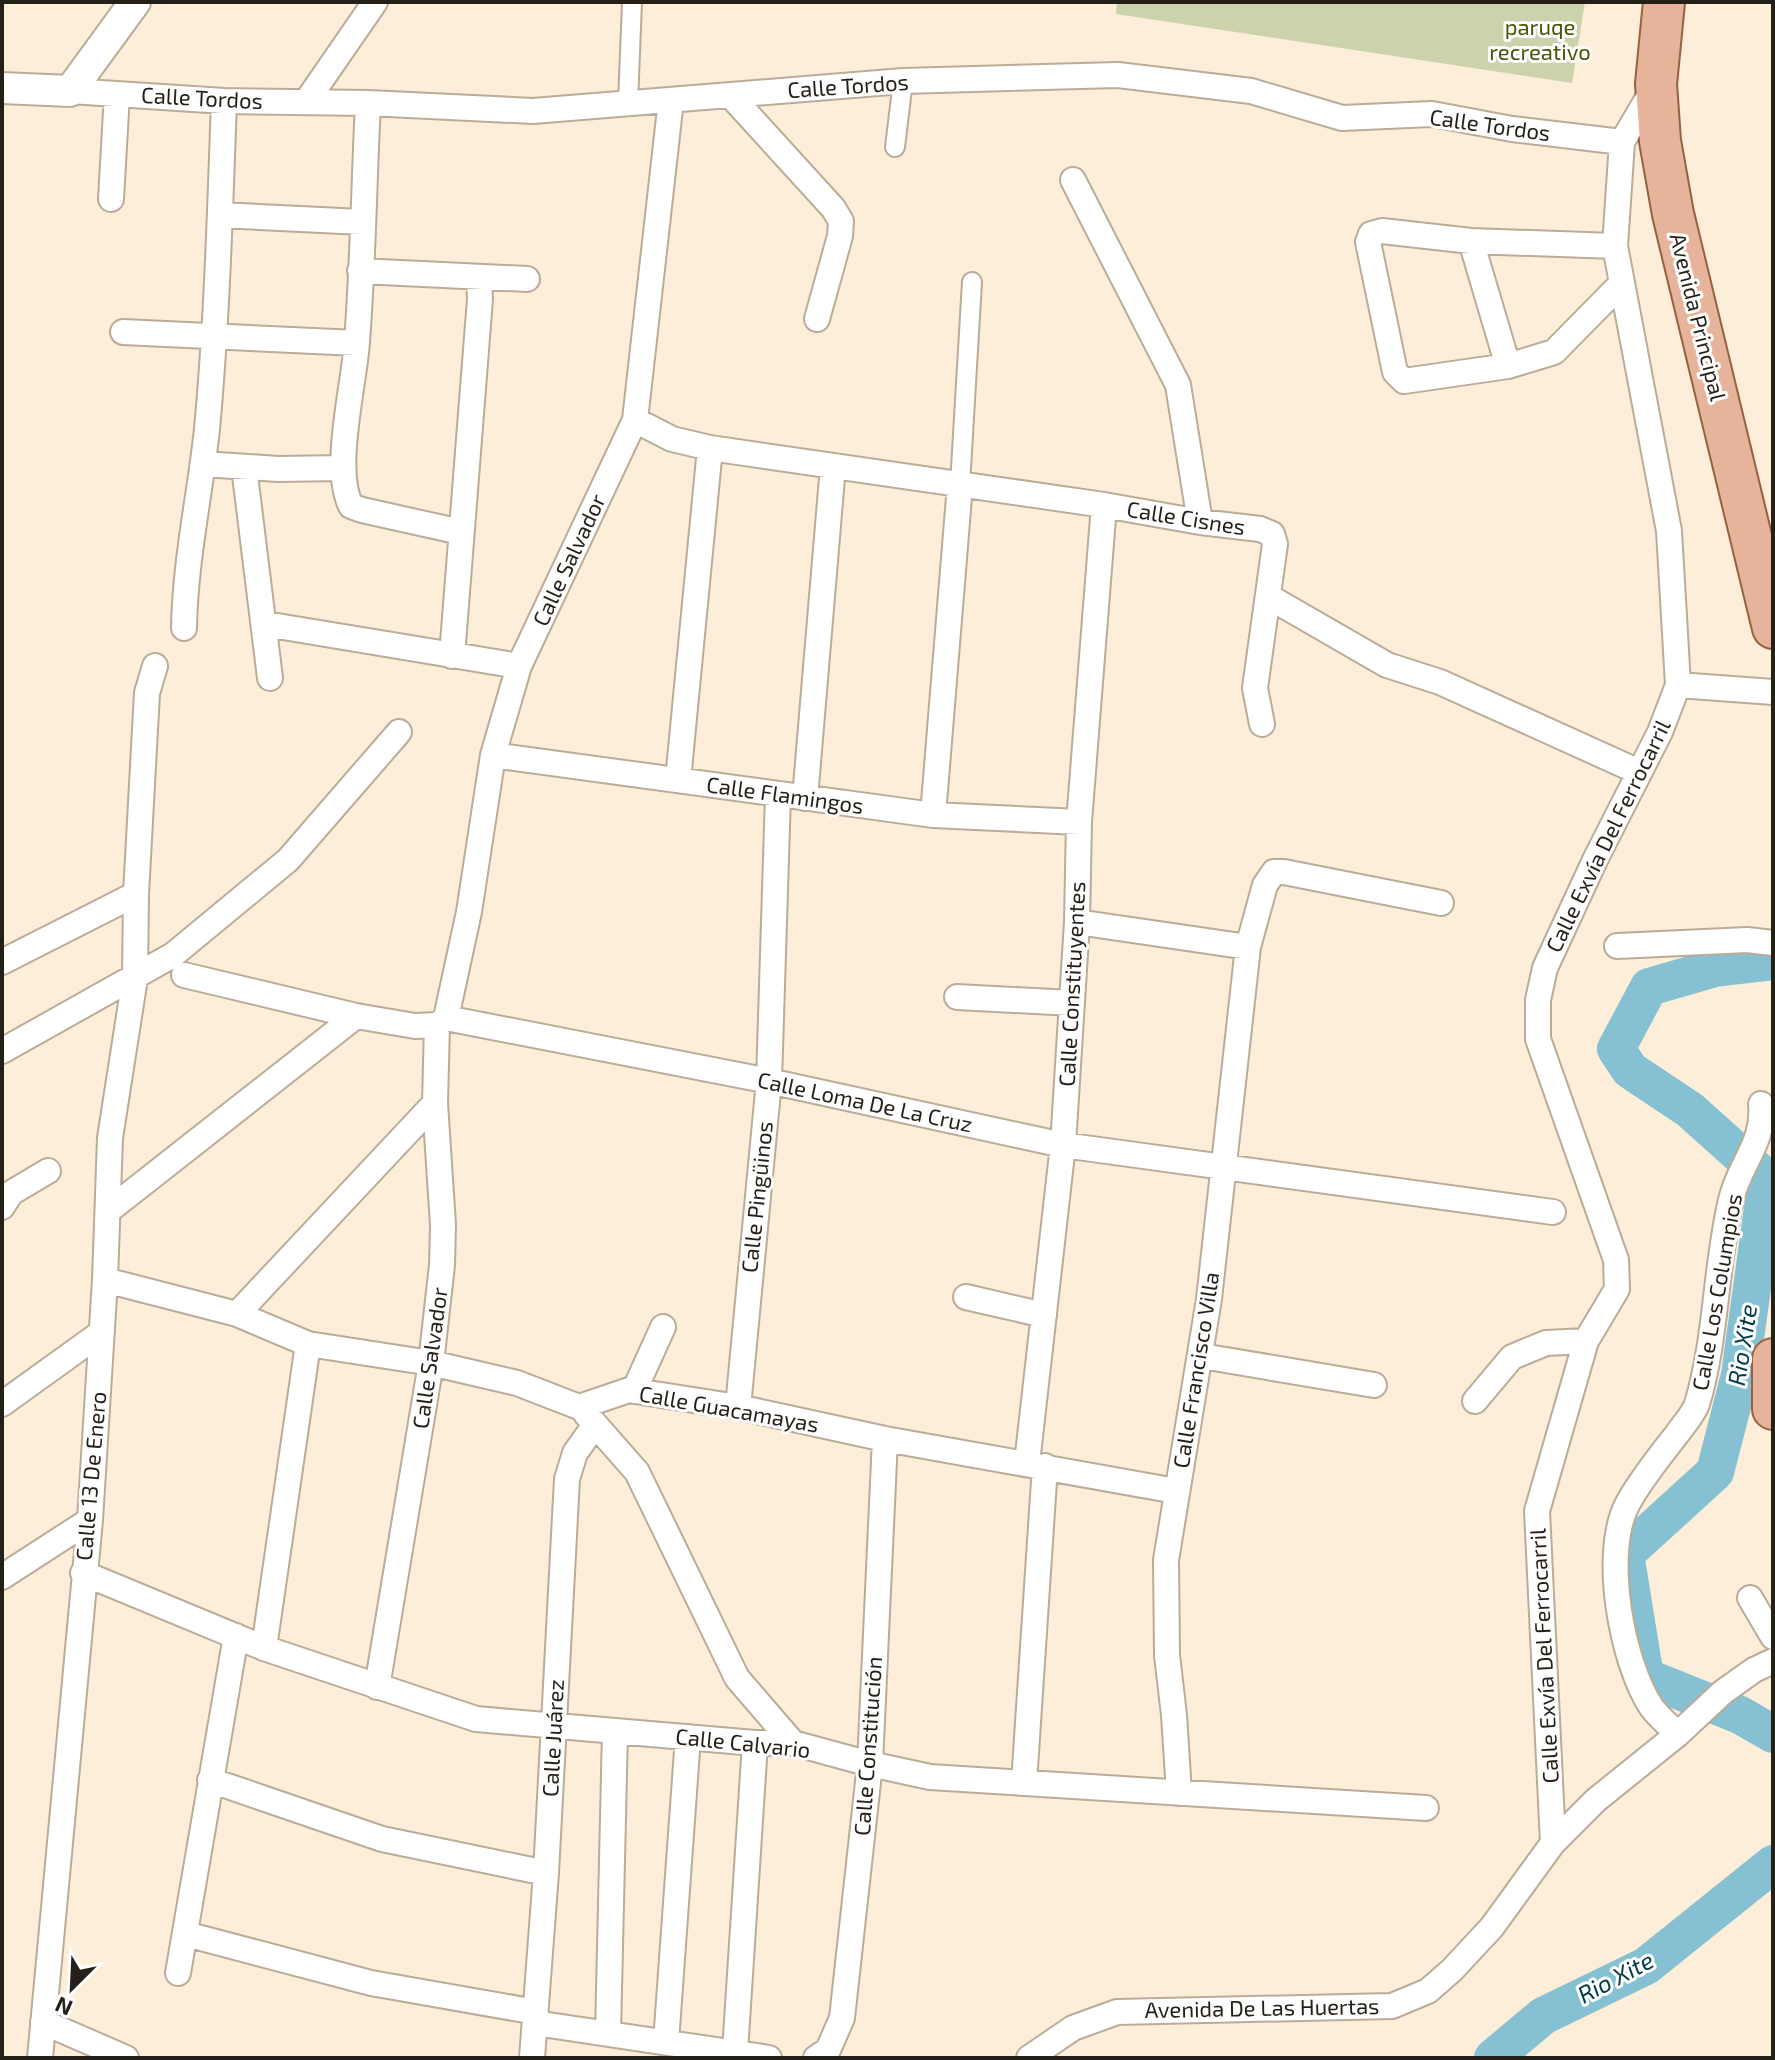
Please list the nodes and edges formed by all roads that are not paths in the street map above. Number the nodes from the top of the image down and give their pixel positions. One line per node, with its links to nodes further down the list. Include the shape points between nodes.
1 (135, 2): 9 (street)
2 (375, 2): 14 (street)
3 (632, 2): 16 (street)
4 (1664, 2): 7 (main road, Avenida Principal)
5 (1690, 2): 43 (main road, Avenida Principal, via 1683,111 1691,175)
6 (903, 81): 11 (street, Calle Tordos); 17 (street, Calle Tordos, via 1118,75 1251,91 1342,118 1432,114); 18 (street)
7 (1656, 84): 17 (street); 49 (main road, Avenida Principal, via 1673,214)
8 (2, 88): 9 (street, Calle Tordos)
9 (70, 91): 10 (street, Calle Tordos)
10 (117, 94): 13 (street, Calle Tordos); 20 (street)
11 (730, 95): 12 (street, Calle Tordos); 30 (street, via 841,221)
12 (671, 100): 16 (street, Calle Tordos); 35 (street, Calle Salvador)
13 (224, 101): 14 (street, Calle Tordos); 21 (street)
14 (306, 102): 15 (street, Calle Tordos)
15 (368, 103): 16 (street, Calle Tordos, via 533,111); 22 (street)
16 (628, 103)
17 (1622, 142): 24 (street, Calle Exvía Del Ferrocarril)
18 (895, 147)
19 (1073, 180): 44 (street, via 1178,385)
20 (111, 199)
21 (220, 215): 22 (street); 32 (street)
22 (362, 222): 25 (street)
23 (1471, 241): 24 (street); 34 (street); 34 (street, via 1371,234 1368,242 1395,372 1404,381)
24 (1615, 246): 29 (street, Calle Exvía Del Ferrocarril)
25 (360, 271): 26 (street); 33 (street)
26 (479, 277): 27 (street); 45 (street)
27 (527, 279)
28 (972, 282): 41 (street)
29 (1620, 285): 34 (street, via 1554,352); 54 (street, Calle Exvía Del Ferrocarril, via 1669,531)
30 (817, 319)
31 (123, 332): 32 (street)
32 (215, 338): 33 (street); 37 (street)
33 (357, 343): 40 (street)
34 (1508, 366)
35 (635, 420): 36 (street, Calle Cisnes, via 672,439); 52 (street, Calle Salvador)
36 (710, 448): 38 (street, Calle Cisnes); 60 (street)
37 (203, 464): 39 (street); 48 (street)
38 (833, 466): 41 (street, Calle Cisnes); 62 (street)
39 (244, 467): 40 (street); 47 (street)
40 (343, 468): 45 (street, via 351,506)
41 (960, 485): 42 (street, Calle Cisnes); 63 (street)
42 (1104, 505): 44 (street, Calle Cisnes); 64 (street, Calle Constituyentes)
43 (1773, 518)
44 (1200, 522): 46 (street, Calle Cisnes, via 1272,534)
45 (461, 532): 50 (street)
46 (1269, 597): 56 (street, via 1255,688); 59 (street, via 1387,665 1440,682)
47 (265, 624): 50 (street); 53 (street)
48 (184, 628)
49 (1773, 628)
50 (452, 656): 52 (street)
51 (155, 666): 65 (street, Calle 13 De Enero, via 147,693)
52 (519, 666): 58 (street, Calle Salvador)
53 (270, 678)
54 (1678, 685): 55 (street); 59 (street, Calle Exvía Del Ferrocarril)
55 (1773, 692)
56 (1262, 724)
57 (399, 732): 73 (street, via 288,860 173,955)
58 (493, 755): 60 (street, Calle Flamingos); 77 (street, Calle Salvador, via 469,912)
59 (1639, 772): 94 (street, Calle Exvía Del Ferrocarril, via 1551,954 1538,1000 1538,1039 1616,1260 1617,1289)
60 (678, 780): 61 (street, Calle Flamingos)
61 (778, 795): 62 (street, Calle Flamingos); 79 (street, Calle Pingüinos)
62 (805, 798): 63 (street, Calle Flamingos)
63 (933, 815): 64 (street, Calle Flamingos)
64 (1079, 822): 67 (street, Calle Constituyentes)
65 (136, 894): 71 (street); 73 (street, Calle 13 De Enero)
66 (1441, 903): 70 (street, Calle Francisco Villa, via 1274,872 1265,885)
67 (1077, 922): 70 (street); 75 (street, Calle Constituyentes)
68 (1773, 943): 69 (street)
69 (1617, 946)
70 (1248, 947): 83 (street, Calle Francisco Villa)
71 (2, 962)
72 (184, 975): 76 (street, Calle Loma De La Cruz)
73 (135, 978): 78 (street); 86 (street, Calle 13 De Enero, via 110,1138)
74 (957, 997): 75 (street)
75 (1072, 1003): 82 (street, Calle Constituyentes)
76 (356, 1016): 77 (street, Calle Loma De La Cruz, via 415,1026); 86 (street)
77 (442, 1022): 79 (street, Calle Loma De La Cruz); 80 (street, Calle Salvador)
78 (2, 1051)
79 (769, 1081): 82 (street, Calle Loma De La Cruz); 103 (street, Calle Pingüinos)
80 (435, 1103): 90 (street); 98 (street, Calle Salvador, via 443,1225)
81 (1761, 1104): 119 (street, Calle Los Columpios, via 1759,1136 1739,1175 1727,1216 1706,1370 1695,1409 1626,1506 1618,1536 1618,1603 1634,1672 1653,1709)
82 (1063, 1145): 83 (street, Calle Loma De La Cruz); 91 (street, Calle Constituyentes)
83 (1225, 1167): 87 (street, Calle Loma De La Cruz); 96 (street, Calle Francisco Villa)
84 (48, 1171): 85 (street, via 11,1193)
85 (2, 1207)
86 (108, 1211): 88 (street, Calle 13 De Enero)
87 (1553, 1212)
88 (105, 1280): 90 (street); 93 (street, Calle 13 De Enero)
89 (966, 1297): 91 (street)
90 (237, 1314): 95 (street)
91 (1044, 1315): 107 (street, Calle Constituyentes)
92 (663, 1327): 100 (street)
93 (102, 1332): 102 (street); 109 (street, Calle 13 De Enero)
94 (1586, 1341): 101 (street, via 1546,1343 1512,1357); 129 (street, Calle Exvía Del Ferrocarril, via 1537,1511)
95 (308, 1344): 98 (street); 115 (street)
96 (1202, 1356): 99 (street); 108 (street, Calle Francisco Villa)
97 (1773, 1359): 104 (main road)
98 (431, 1363): 105 (street, via 517,1383); 117 (street, Calle Salvador)
99 (1374, 1385)
100 (634, 1391): 103 (street, Calle Guacamayas); 105 (street, Calle Guacamayas)
101 (1475, 1401)
102 (2, 1404)
103 (738, 1407): 106 (street, Calle Guacamayas)
104 (1773, 1409)
105 (587, 1416): 118 (street, Calle Juárez, via 567,1479); 123 (street, via 637,1472 737,1678)
106 (885, 1439): 107 (street, Calle Guacamayas); 124 (street, Calle Constitución)
107 (1036, 1465): 108 (street, Calle Guacamayas); 126 (street, Calle Constituyentes)
108 (1176, 1491): 127 (street, Calle Francisco Villa, via 1166,1560 1167,1655)
109 (90, 1520): 110 (street, Calle 13 De Enero); 111 (street)
110 (83, 1573): 113 (street, Calle Calvario); 134 (street, Calle 13 De Enero)
111 (2, 1577)
112 (1750, 1598): 114 (street)
113 (236, 1636): 115 (street, Calle Calvario); 125 (street)
114 (1773, 1637)
115 (264, 1648): 117 (street, Calle Calvario)
116 (1763, 1665): 119 (street, Avenida De Las Huertas)
117 (377, 1687): 118 (street, Calle Calvario, via 476,1719)
118 (554, 1726): 120 (street, Calle Calvario); 130 (street, Calle Juárez)
119 (1684, 1728): 129 (street, Avenida De Las Huertas)
120 (615, 1731): 121 (street, Calle Calvario); 136 (street)
121 (688, 1737): 122 (street, Calle Calvario); 137 (street)
122 (755, 1743): 123 (street, Calle Calvario); 138 (street)
123 (793, 1743): 124 (street, Calle Calvario)
124 (870, 1764): 126 (street, Calle Calvario, via 930,1777); 139 (street, Calle Constitución, via 842,2018)
125 (210, 1780): 130 (street, via 382,1839); 131 (street)
126 (1024, 1783): 127 (street, Calle Calvario)
127 (1179, 1793): 128 (street, Calle Calvario)
128 (1426, 1808)
129 (1553, 1843): 135 (street, Avenida De Las Huertas, via 1492,1927 1452,1970 1428,1991 1392,2006 1117,2012)
130 (546, 1873): 133 (street, Calle Juárez)
131 (186, 1934): 132 (street); 133 (street, via 371,1983)
132 (178, 1973)
133 (536, 2018): 136 (street); 142 (street, Calle Juárez)
134 (43, 2022): 140 (street, Calle 13 De Enero); 141 (street)
135 (1073, 2028): 144 (street, Avenida De Las Huertas); 145 (street)
136 (608, 2033): 137 (street)
137 (679, 2048): 138 (street)
138 (735, 2052): 143 (street)
139 (822, 2054)
140 (40, 2058)
141 (126, 2058)
142 (532, 2058)
143 (769, 2058)
144 (1029, 2058)
145 (1053, 2058)

